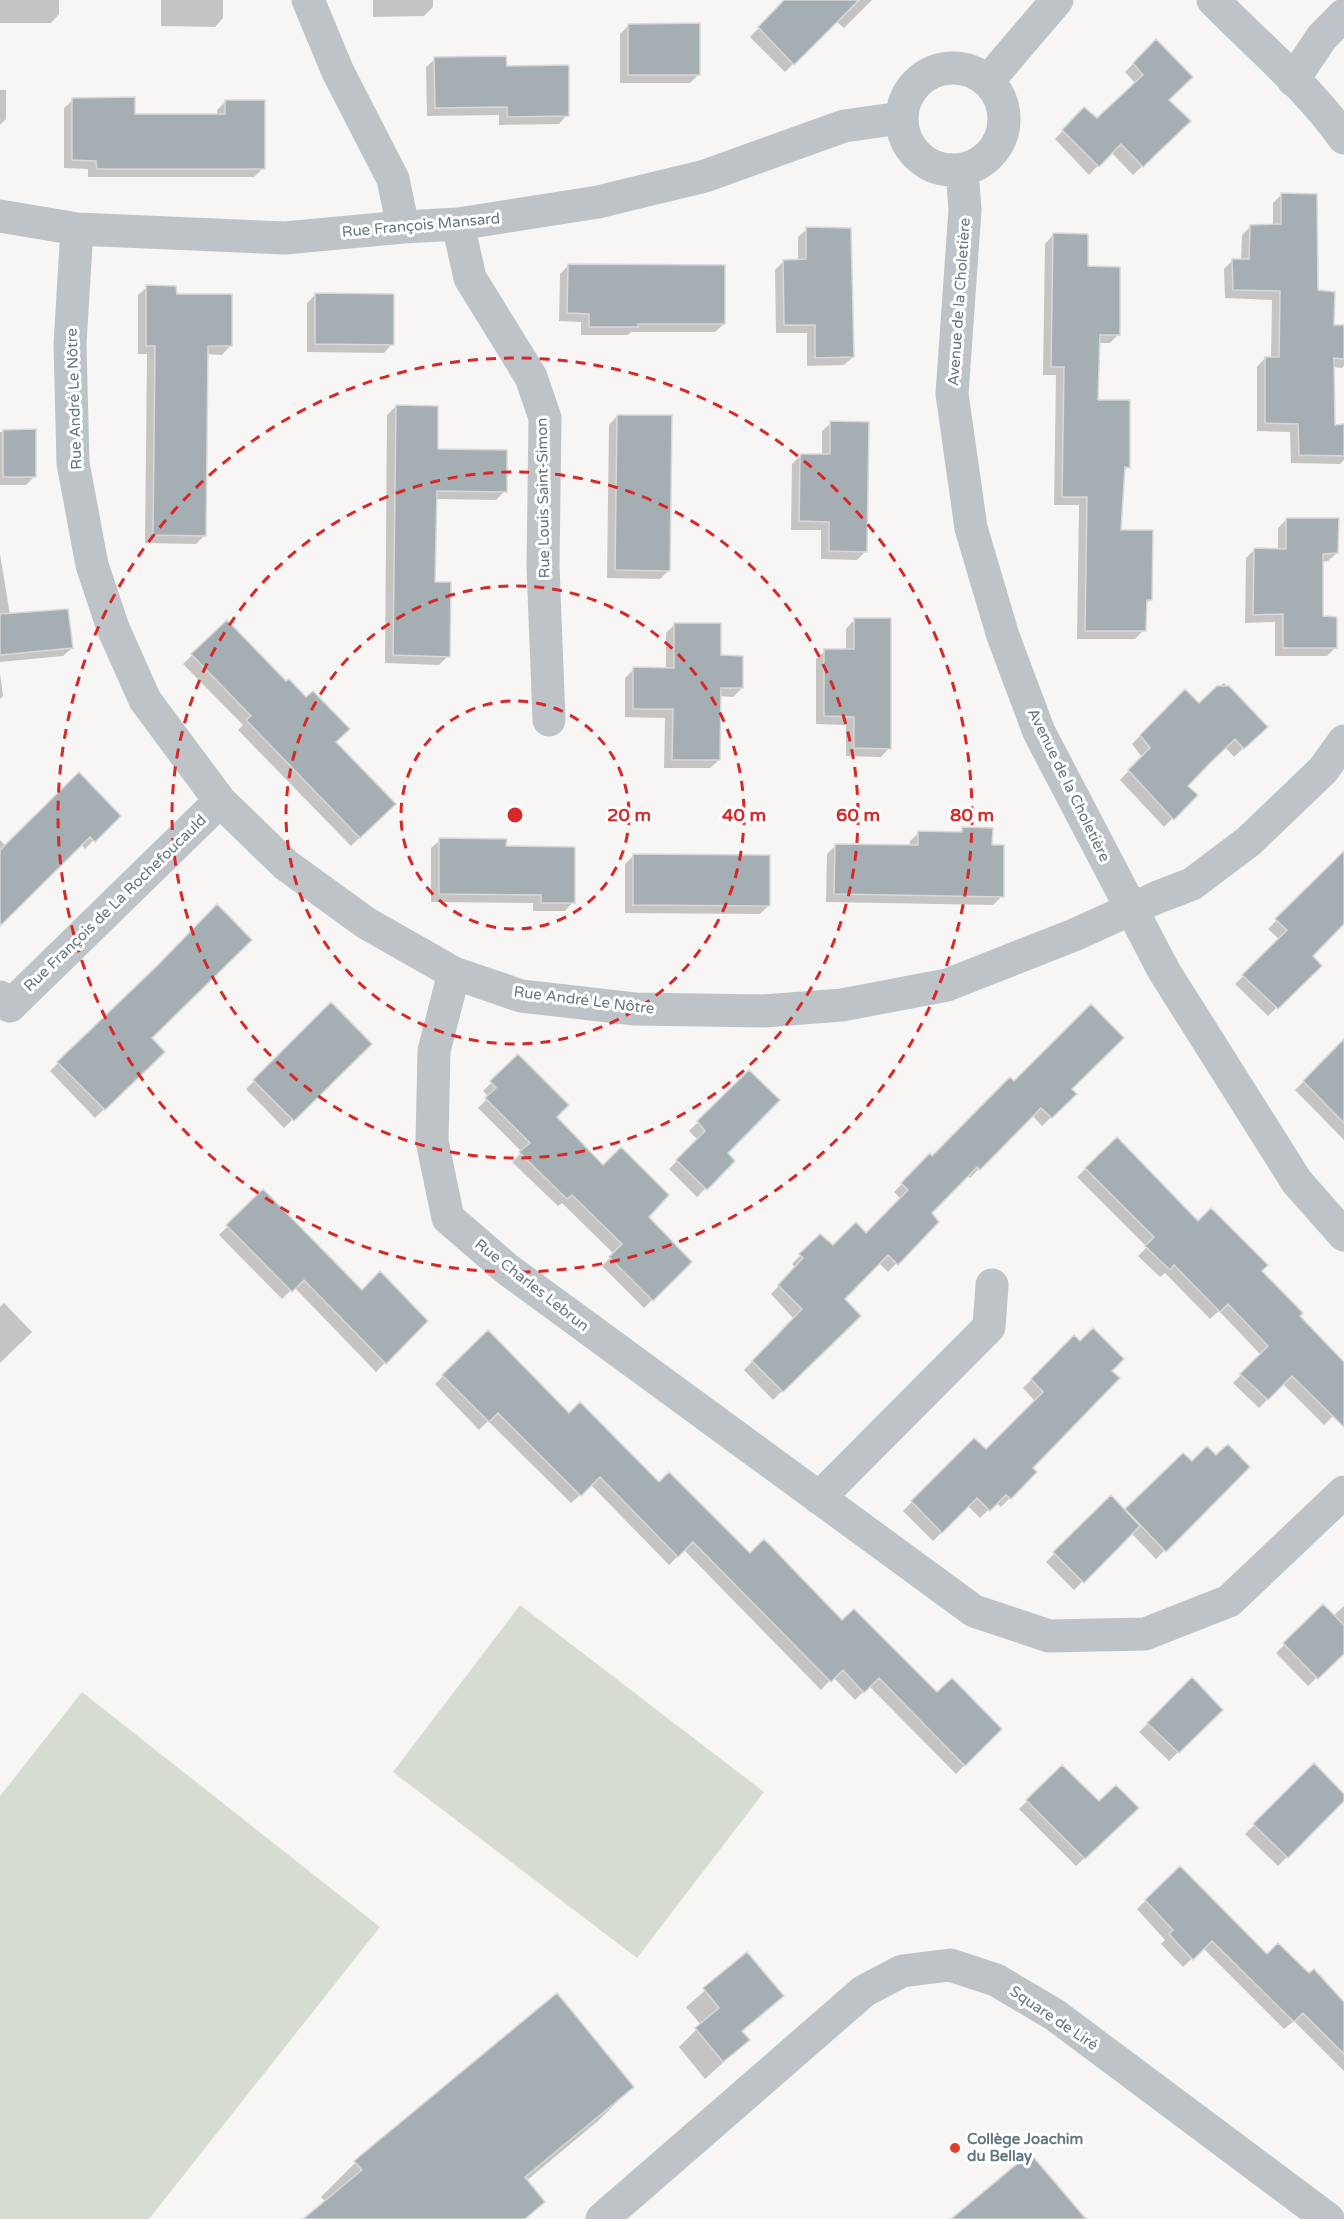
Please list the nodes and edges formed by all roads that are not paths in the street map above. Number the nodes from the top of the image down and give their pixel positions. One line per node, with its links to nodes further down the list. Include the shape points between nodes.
1 (308, 0): 12 (street, via 338,72 393,179)
2 (1057, 0): 6 (street)
3 (1213, 0): 5 (street)
4 (1344, 15): 5 (street, via 1322,37)
5 (1293, 80): 8 (street)
6 (988, 81): 7 (street, via 974,71 957,67 925,75 904,101); 9 (street, via 1004,109 1004,125 991,154)
7 (901, 118): 9 (street, via 903,133 920,158 947,170); 11 (street, Rue François Mansard, via 844,126 705,176 609,200)
8 (1344, 138)
9 (962, 169): 17 (street, Avenue de la Choletière, via 965,210 952,394 971,528 1003,636 1039,732)
10 (0, 216): 13 (street, Rue François Mansard)
11 (458, 224): 12 (street, Rue François Mansard); 14 (street, Rue Louis Saint-Simon, via 470,278 531,377 545,418 543,566)
12 (403, 227): 13 (street, Rue François Mansard, via 285,238)
13 (77, 229): 16 (street, Rue André Le Nôtre, via 70,344 73,463 92,565 113,628 145,700)
14 (549, 720)
15 (1344, 741): 17 (street, Rue André Le Nôtre, via 1323,770 1248,841 1192,884)
16 (220, 801): 18 (street, Rue André Le Nôtre, via 286,865 366,923); 19 (street, Rue François de La Rochefoucauld)
17 (1133, 909): 18 (street, Rue André Le Nôtre, via 947,985 842,1005 764,1011 635,1009 521,996); 20 (street, Avenue de la Choletière, via 1164,971 1297,1182)
18 (454, 973): 23 (street, Rue Charles Lebrun, via 434,1051 432,1141 448,1218 507,1269)
19 (3, 1006)
20 (1344, 1235)
21 (992, 1285): 23 (street, via 989,1326)
22 (1344, 1492): 23 (street, Rue Charles Lebrun, via 1229,1601 1145,1634 1048,1636 974,1611)
23 (819, 1498)
24 (602, 2219): 25 (street, Square de Liré, via 864,1991 902,1971 950,1965 996,1980 1055,2015)
25 (1328, 2219)

